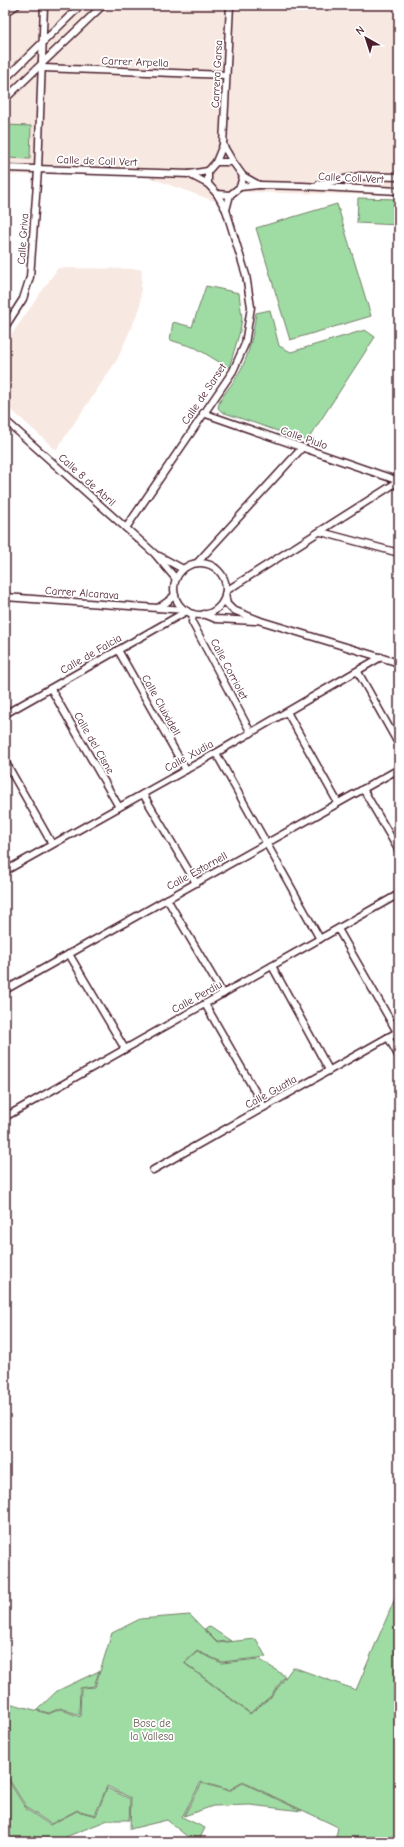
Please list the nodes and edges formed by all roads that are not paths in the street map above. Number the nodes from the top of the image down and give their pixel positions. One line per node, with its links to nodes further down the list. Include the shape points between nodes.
1 (17, 5): 6 (street)
2 (44, 5): 7 (street, Calle Griva)
3 (81, 5): 7 (street)
4 (103, 5): 8 (street)
5 (230, 5): 9 (street, Carrera Garsa)
6 (5, 13)
7 (43, 41): 8 (street, Calle Griva); 10 (street)
8 (43, 66): 9 (street, Carrer Arpella); 11 (street); 16 (street, Calle Griva)
9 (226, 75): 12 (street, Carrera Garsa)
10 (5, 79)
11 (5, 99)
12 (223, 145): 13 (street, Carrera Garsa); 14 (street)
13 (216, 162): 14 (street); 17 (street)
14 (233, 162): 19 (street)
15 (5, 168): 16 (street, Calle de Coll Vert)
16 (38, 170): 18 (street, Calle de Coll Vert); 29 (street, Calle Griva, via 30,277 23,299)
17 (208, 171): 18 (street, Calle de Coll Vert); 21 (street)
18 (189, 174): 21 (street, Calle de Coll Vert)
19 (243, 176): 22 (street, Calle Coll Vert); 24 (street)
20 (399, 177): 23 (street, Calle Coll Vert, via 360,176)
21 (208, 184): 26 (street)
22 (259, 185): 23 (street, Calle Coll Vert); 24 (street, Calle Coll Vert)
23 (302, 186): 25 (street, Calle Coll Vert)
24 (240, 187): 27 (street)
25 (399, 191)
26 (217, 194): 27 (street); 28 (street, Calle de Sarset)
27 (230, 195): 28 (street)
28 (226, 210): 30 (street, Calle de Sarset, via 246,276 251,307 245,344 233,371)
29 (5, 327)
30 (203, 413): 32 (street, Calle Piulo); 34 (street, Calle de Sarset)
31 (5, 420): 34 (street, Calle 8 de Abril)
32 (302, 448): 33 (street, Calle Piulo); 38 (street)
33 (399, 481): 35 (street)
34 (126, 528): 37 (street, Calle 8 de Abril)
35 (321, 532): 36 (street); 41 (street)
36 (399, 553)
37 (155, 554): 39 (street, Calle 8 de Abril); 40 (street, Calle 8 de Abril)
38 (197, 563): 39 (street); 41 (street, via 214,567 220,572)
39 (183, 569): 40 (street)
40 (176, 579): 42 (street)
41 (225, 592): 46 (street, via 217,608); 47 (street, via 228,604 233,610)
42 (175, 595): 44 (street); 45 (street, via 177,601)
43 (5, 597): 44 (street, Carrer Alcarava)
44 (158, 608): 45 (street, Carrer Alcarava)
45 (188, 612): 46 (street); 48 (street, Calle de Falcia); 55 (street, Calle Corriolet)
46 (204, 614): 47 (street, via 216,619)
47 (261, 621): 49 (street)
48 (118, 650): 52 (street, Calle de Falcia); 60 (street, Calle Cluixidell)
49 (381, 657): 50 (street); 51 (street, Calle Xudia)
50 (399, 663)
51 (358, 672): 53 (street, Calle Xudia); 56 (street)
52 (51, 689): 54 (street, Calle de Falcia); 64 (street, Calle del Cisne)
53 (287, 712): 55 (street, Calle Xudia); 63 (street)
54 (5, 714)
55 (252, 732): 57 (street, Calle Xudia)
56 (399, 745)
57 (216, 753): 60 (street, Calle Xudia); 65 (street)
58 (5, 761): 66 (street)
59 (399, 769): 61 (street, Calle Estornell)
60 (186, 770): 62 (street, Calle Xudia)
61 (363, 789): 63 (street, Calle Estornell); 67 (street)
62 (143, 794): 64 (street, Calle Xudia); 69 (street)
63 (338, 803): 65 (street, Calle Estornell)
64 (119, 807): 66 (street, Calle Xudia)
65 (267, 843): 69 (street, Calle Estornell); 73 (street)
66 (52, 844): 68 (street, Calle Xudia)
67 (399, 851)
68 (5, 870)
69 (196, 883): 71 (street, Calle Estornell)
70 (399, 894): 72 (street, Calle Perdiu)
71 (167, 899): 74 (street, Calle Estornell); 77 (street)
72 (338, 929): 73 (street, Calle Perdiu); 79 (street)
73 (320, 939): 75 (street, Calle Perdiu)
74 (70, 954): 76 (street, Calle Estornell); 81 (street)
75 (272, 966): 77 (street, Calle Perdiu); 83 (street)
76 (5, 990)
77 (223, 994): 78 (street, Calle Perdiu)
78 (205, 1004): 81 (street, Calle Perdiu); 84 (street)
79 (398, 1031): 80 (street, Calle Guatla)
80 (388, 1037): 82 (street); 83 (street, Calle Guatla)
81 (124, 1049): 85 (street, Calle Perdiu)
82 (399, 1057)
83 (329, 1070): 84 (street, Calle Guatla)
84 (264, 1107): 86 (street, Calle Guatla)
85 (5, 1117)
86 (153, 1170)

